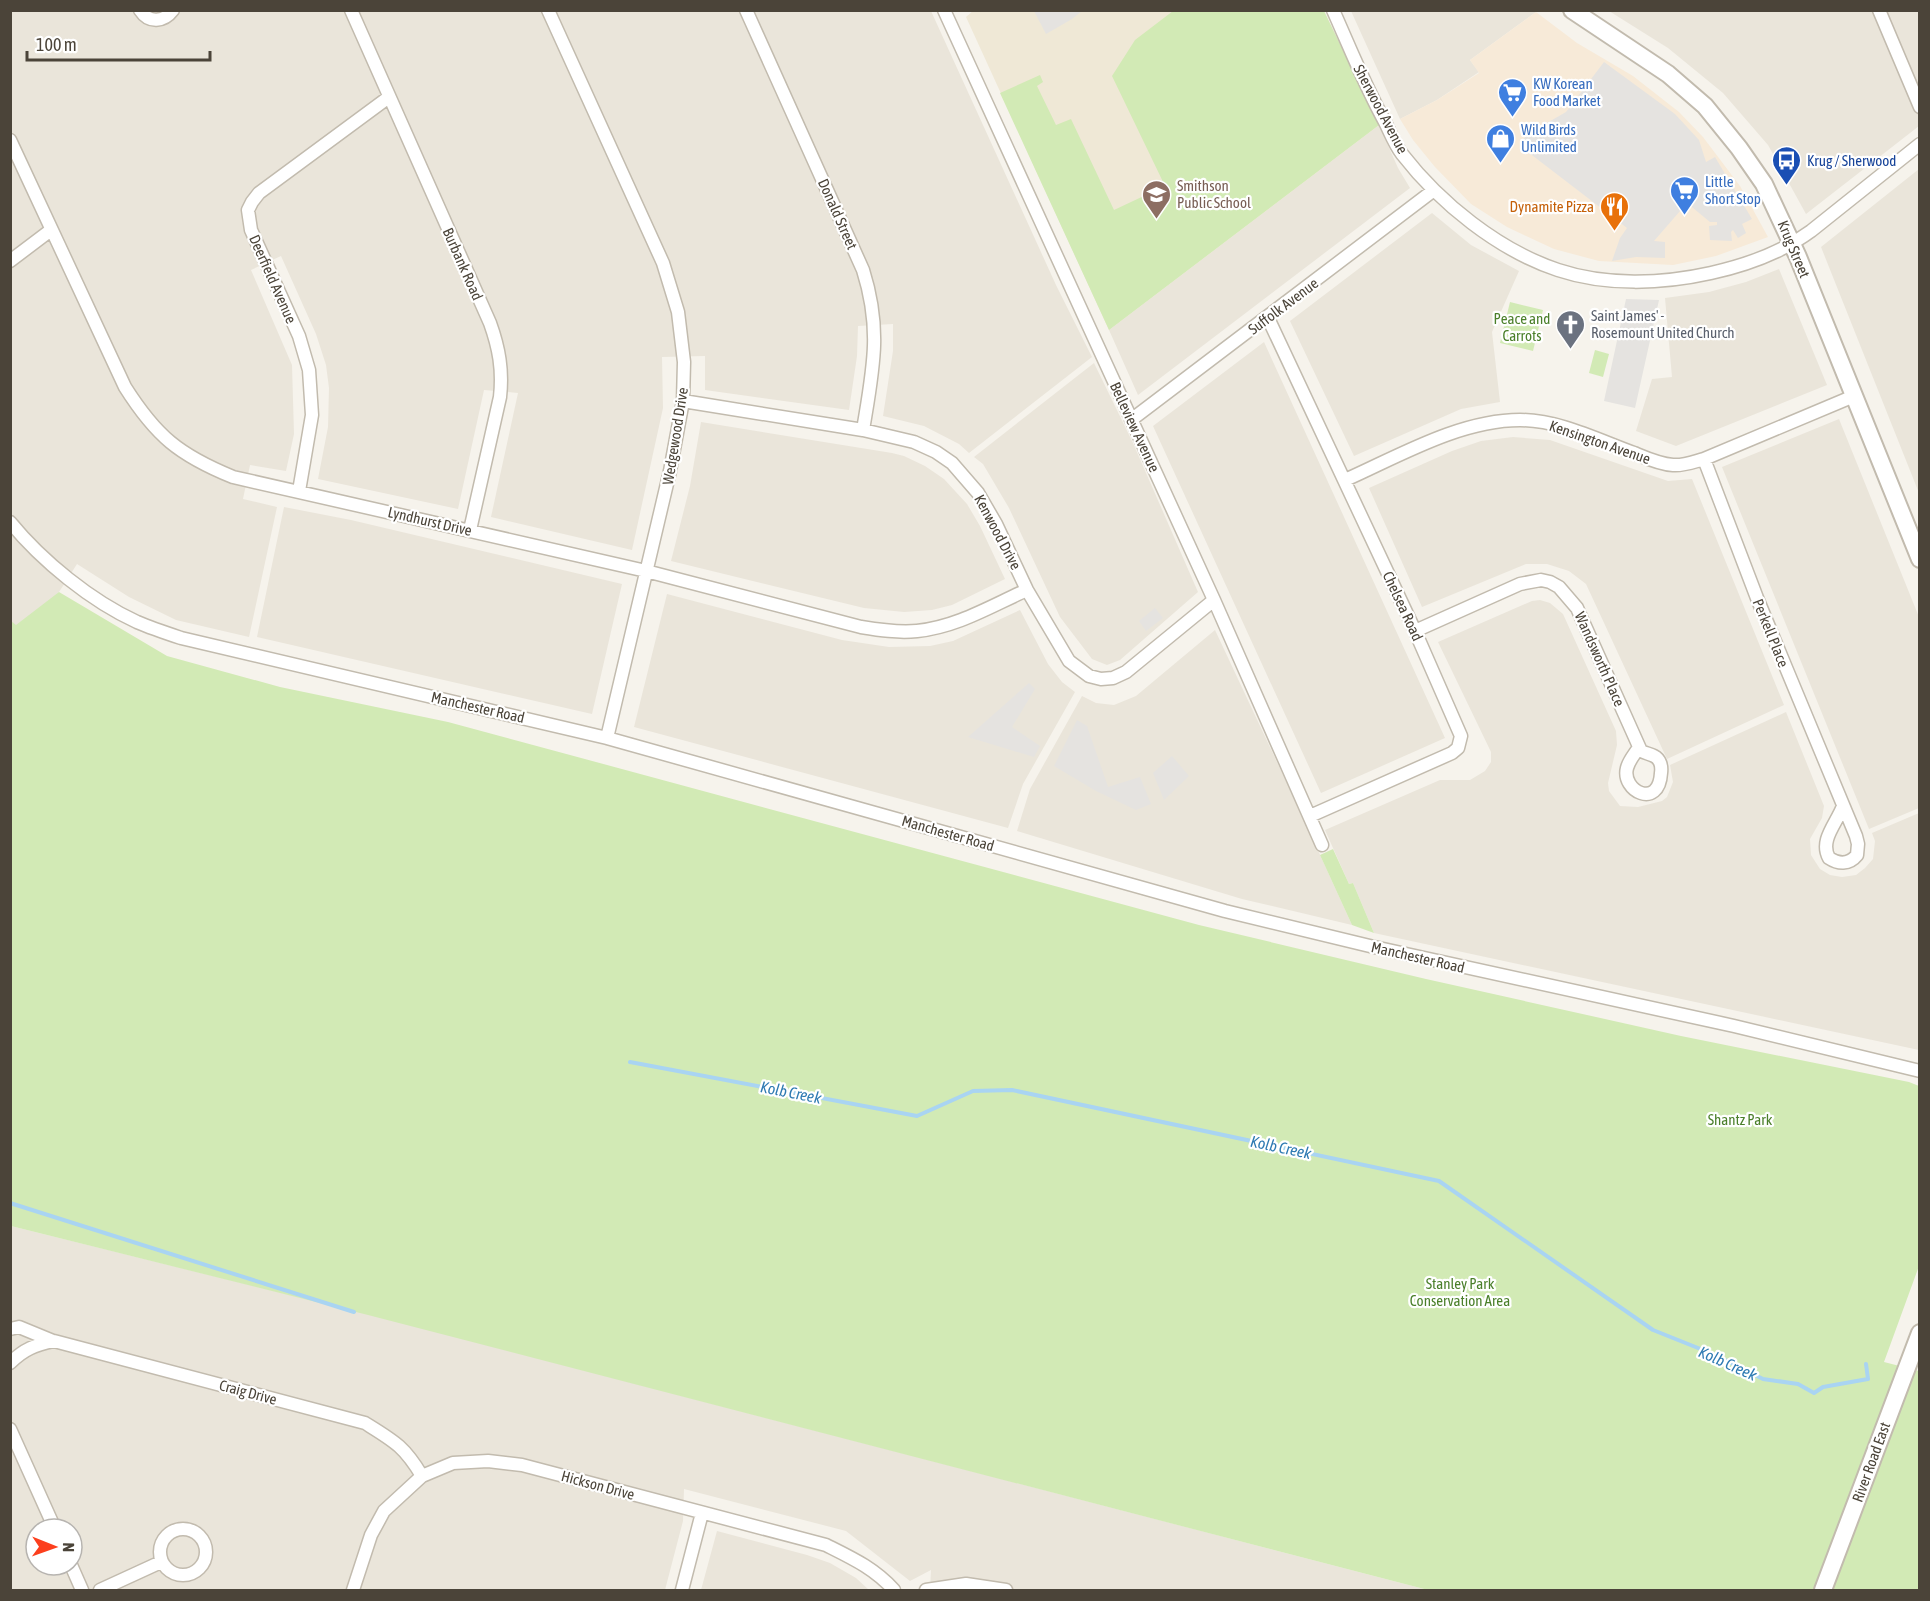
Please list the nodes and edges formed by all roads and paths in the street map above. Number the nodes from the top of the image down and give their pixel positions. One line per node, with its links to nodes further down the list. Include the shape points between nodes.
1 (140, 10): 2 (street, via 149,19 160,21)
2 (173, 10)
3 (351, 10): 10 (street, Burbank Road)
4 (548, 10): 20 (street, Wedgewood Drive, via 663,262 678,312 684,362)
5 (746, 10): 22 (street, Donald Street, via 869,289 875,345)
6 (1333, 10): 14 (street, Sherwood Avenue, via 1401,152)
7 (1572, 10): 16 (street, Krug Street, via 1668,74 1705,106 1764,184)
8 (1879, 10): 11 (street)
9 (945, 11): 21 (street, Belleview Avenue)
10 (389, 97): 25 (street, Deerfield Avenue, via 259,193 248,210 251,230 299,336 309,370 312,415); 27 (street, Burbank Road, via 490,323 499,352 500,397)
11 (1920, 107)
12 (10, 140): 15 (street, Lyndhurst Drive)
13 (1920, 144): 16 (street, Sherwood Avenue)
14 (1434, 190): 16 (street, Sherwood Avenue, via 1512,249 1575,274 1631,282 1663,281 1735,268); 18 (street, Suffolk Avenue)
15 (51, 230): 17 (street); 25 (street, Lyndhurst Drive, via 124,387 159,434 225,474)
16 (1793, 244): 19 (street, Krug Street)
17 (10, 261)
18 (1268, 318): 21 (street, Suffolk Avenue); 24 (street, Chelsea Road)
19 (1854, 396): 23 (street, Kensington Avenue); 28 (street, Krug Street)
20 (683, 401): 22 (street, Kenwood Drive); 29 (street, Wedgewood Drive)
21 (1131, 420): 31 (street, Belleview Avenue)
22 (863, 430): 30 (street, Kenwood Drive, via 914,442 958,469 996,524)
23 (1704, 459): 24 (street, Kensington Avenue, via 1683,465 1662,463 1572,430 1521,420 1483,423 1455,431); 35 (street, Perkell Place)
24 (1345, 480): 32 (street, Chelsea Road)
25 (299, 491): 27 (street, Lyndhurst Drive)
26 (10, 522): 33 (street, Manchester Road, via 29,545 87,592 135,621 181,638)
27 (470, 530): 29 (street, Lyndhurst Drive)
28 (1920, 559)
29 (646, 571): 30 (street, Lyndhurst Drive, via 891,632 960,621); 33 (street, Wedgewood Drive)
30 (1027, 590): 31 (street, Kenwood Drive, via 1069,662 1101,680 1126,672)
31 (1214, 600): 36 (street, Belleview Avenue)
32 (1415, 631): 34 (street, Wandsworth Place, via 1520,584 1550,582 1577,608); 36 (street, Chelsea Road, via 1459,728 1458,748)
33 (607, 738): 38 (street, Manchester Road, via 1225,911)
34 (1639, 747)
35 (1843, 806)
36 (1310, 816): 37 (street, Belleview Avenue)
37 (1322, 845)
38 (1920, 1071)
39 (10, 1329): 41 (street, Craig Drive, via 19,1328)
40 (1920, 1333): 54 (street, River Road East)
41 (54, 1341): 42 (street, via 34,1345); 44 (street, Craig Drive, via 364,1423 399,1444)
42 (10, 1363)
43 (10, 1429): 46 (street)
44 (422, 1476): 45 (street, Hickson Drive, via 453,1463 488,1461 522,1465); 49 (street, Hickson Drive, via 384,1511 371,1534)
45 (702, 1513): 50 (street); 51 (street, Hickson Drive, via 826,1545 881,1575)
46 (50, 1517)
47 (161, 1562): 48 (street)
48 (100, 1590)
49 (353, 1590)
50 (682, 1590)
51 (894, 1590)
52 (926, 1590): 53 (street, via 966,1584)
53 (1006, 1590)
54 (1823, 1590)

